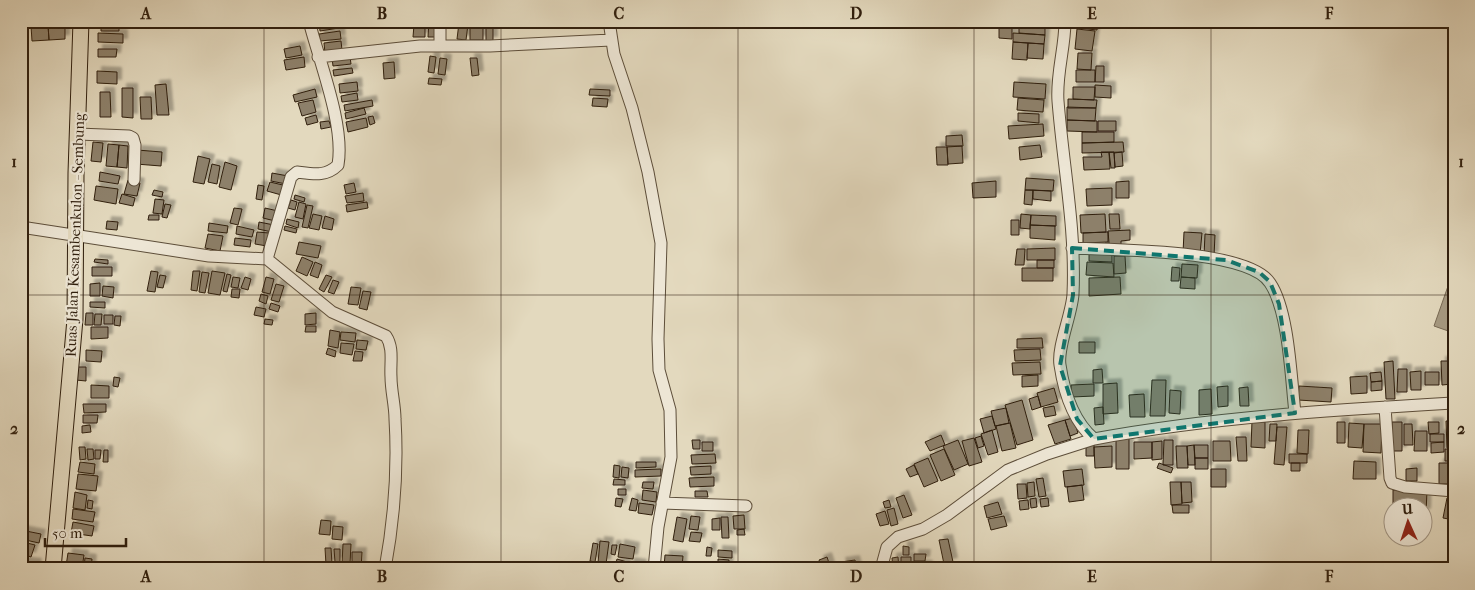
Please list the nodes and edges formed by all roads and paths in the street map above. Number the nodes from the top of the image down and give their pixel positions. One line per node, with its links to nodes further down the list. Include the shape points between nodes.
1 (81, 21): 9 (main road, Ruas Jalan Kesambenkulon - Sembung)
2 (309, 21): 8 (street)
3 (440, 21): 7 (street)
4 (609, 21): 6 (street)
5 (1065, 21): 13 (street, via 1058,99)
6 (612, 40): 7 (street); 20 (street, via 648,172 661,243 659,370 670,410 671,457)
7 (440, 46): 8 (street)
8 (318, 57): 14 (street, via 333,110 339,146 338,165 323,174 297,172 291,177)
9 (78, 134): 10 (street, via 133,138); 12 (main road, Ruas Jalan Kesambenkulon - Sembung)
10 (134, 180)
11 (21, 227): 12 (street)
12 (76, 234): 14 (street, via 210,256); 22 (main road, Ruas Jalan Kesambenkulon - Sembung, via 75,319)
13 (1072, 248): 17 (street, via 1226,260 1259,272 1270,282 1279,304); 18 (street, via 1073,295 1060,366 1077,419)
14 (267, 259): 23 (street, via 332,312 378,331 390,342 396,435 394,491)
15 (1454, 403): 16 (street)
16 (1385, 407): 17 (street); 19 (street, via 1392,483)
17 (1295, 413): 18 (street, via 1143,430)
18 (1094, 439): 25 (street, via 1008,470 947,515 923,529 898,537 887,548)
19 (1454, 491)
20 (662, 503): 21 (street); 24 (street)
21 (746, 506)
22 (54, 569)
23 (385, 569)
24 (654, 569)
25 (881, 569)

